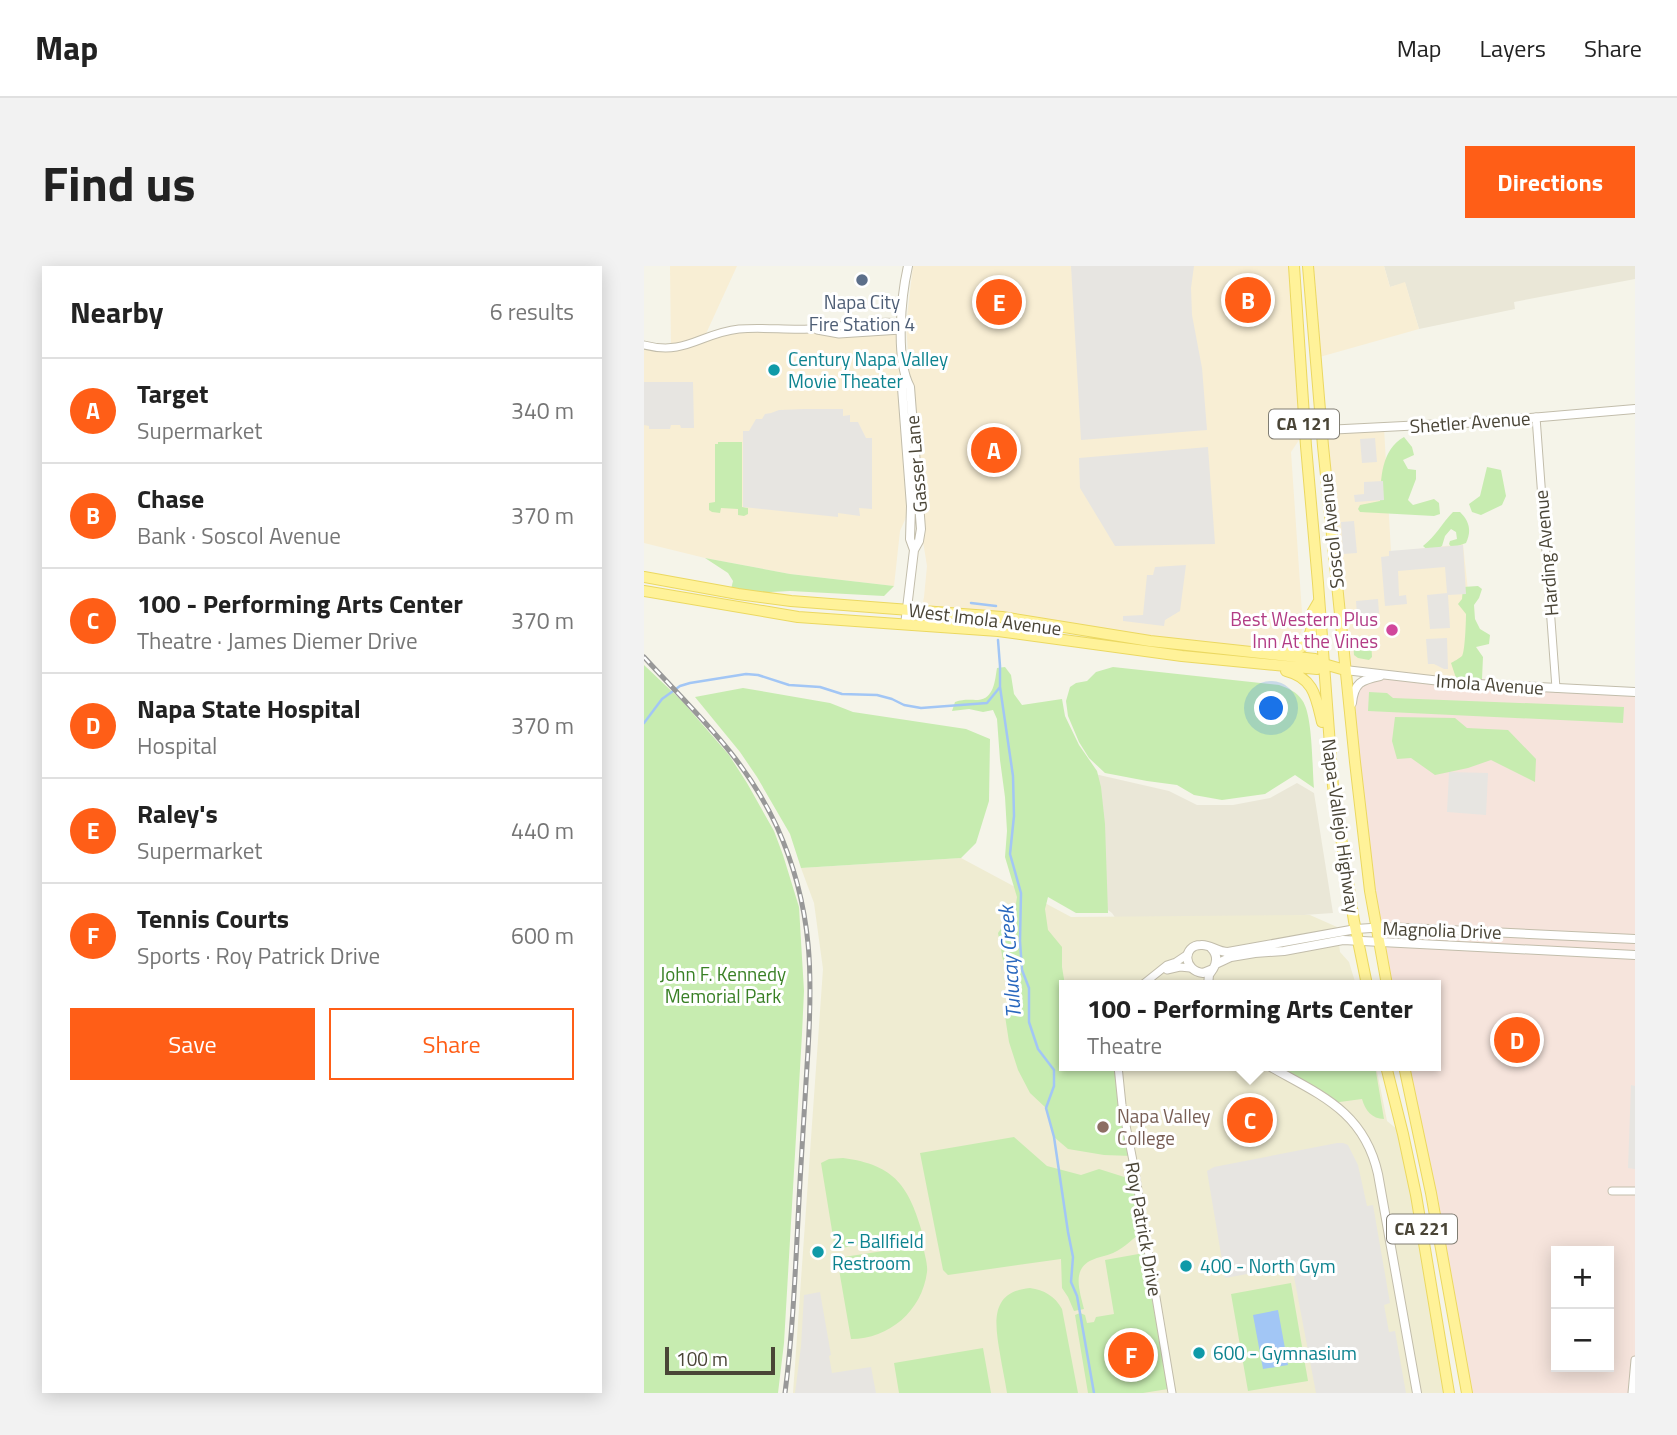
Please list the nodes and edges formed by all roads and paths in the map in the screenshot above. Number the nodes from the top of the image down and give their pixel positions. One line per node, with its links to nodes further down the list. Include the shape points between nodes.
1 (908, 266): 4 (street, Gasser Lane)
2 (1294, 266): 9 (main road, Soscol Avenue / CA 121)
3 (1308, 266): 8 (main road, Soscol Avenue / CA 121)
4 (902, 326): 5 (street, via 880,322 812,329 740,329 680,347); 13 (street, Gasser Lane, via 921,529)
5 (644, 345)
6 (1635, 408): 7 (street, Shetler Avenue)
7 (1536, 417): 8 (street, Shetler Avenue); 21 (street, Harding Avenue)
8 (1322, 430): 9 (street, Shetler Avenue); 19 (main road, Soscol Avenue / CA 121)
9 (1305, 431): 12 (main road, Soscol Avenue / CA 121)
10 (644, 577): 13 (main road, West Imola Avenue, via 790,601)
11 (644, 591): 14 (main road, West Imola Avenue, via 797,617)
12 (1319, 601): 16 (main road, via 1304,646); 18 (main road, Soscol Avenue)
13 (907, 610): 14 (street, Gasser Lane); 15 (main road, West Imola Avenue, via 1002,617)
14 (905, 625): 15 (main road, West Imola Avenue)
15 (1099, 639): 16 (main road, West Imola Avenue); 17 (main road, West Imola Avenue)
16 (1266, 654): 18 (main road, West Imola Avenue)
17 (1235, 662): 18 (main road, West Imola Avenue, via 1317,669); 24 (main road, via 1283,670 1305,679 1317,703)
18 (1324, 664): 19 (main road, West Imola Avenue); 24 (main road, Napa-Vallejo Highway)
19 (1345, 670): 20 (street, Imola Avenue); 23 (main road, Napa-Vallejo Highway)
20 (1388, 675): 21 (street, Imola Avenue); 23 (street, via 1363,680 1356,687)
21 (1556, 688): 22 (street, Imola Avenue)
22 (1635, 692)
23 (1352, 730): 25 (main road, Napa-Vallejo Highway)
24 (1330, 755): 27 (main road, Napa-Vallejo Highway)
25 (1377, 928): 26 (street, Magnolia Drive); 27 (street, Magnolia Drive); 31 (main road, Napa-Vallejo Highway)
26 (1422, 928): 28 (street, Magnolia Drive); 32 (street)
27 (1357, 935): 31 (street, Magnolia Drive); 33 (street, Magnolia Drive, via 1228,952); 38 (street, Magnolia Drive, via 1231,957); 44 (main road, Napa-Vallejo Highway)
28 (1592, 937): 29 (street, Magnolia Drive); 34 (street)
29 (1611, 938): 30 (street, Magnolia Drive); 36 (street)
30 (1635, 939)
31 (1380, 941): 32 (street, Magnolia Drive); 45 (main road, Napa-Vallejo Highway)
32 (1422, 944): 34 (street, Magnolia Drive)
33 (1211, 948): 35 (street, Magnolia Drive, via 1199,945); 38 (street)
34 (1591, 953): 36 (street, Magnolia Drive)
35 (1188, 954): 39 (street); 40 (street)
36 (1610, 954): 37 (street, Magnolia Drive)
37 (1635, 956)
38 (1214, 966): 39 (street, Magnolia Drive, via 1203,974); 43 (street)
39 (1193, 970): 40 (street, via 1176,967); 42 (street)
40 (1156, 974): 41 (street)
41 (1148, 980)
42 (1202, 980)
43 (1208, 980)
44 (1366, 980)
45 (1386, 980)
46 (1119, 1071): 53 (street, Roy Patrick Drive)
47 (1278, 1071): 54 (street, via 1346,1113 1372,1152)
48 (1387, 1071): 55 (main road, CA 221, via 1416,1195)
49 (1405, 1071): 56 (main road, CA 221)
50 (1612, 1191): 51 (street)
51 (1635, 1191)
52 (1635, 1360): 57 (street)
53 (1172, 1393)
54 (1417, 1393)
55 (1449, 1393)
56 (1467, 1393)
57 (1633, 1393)

